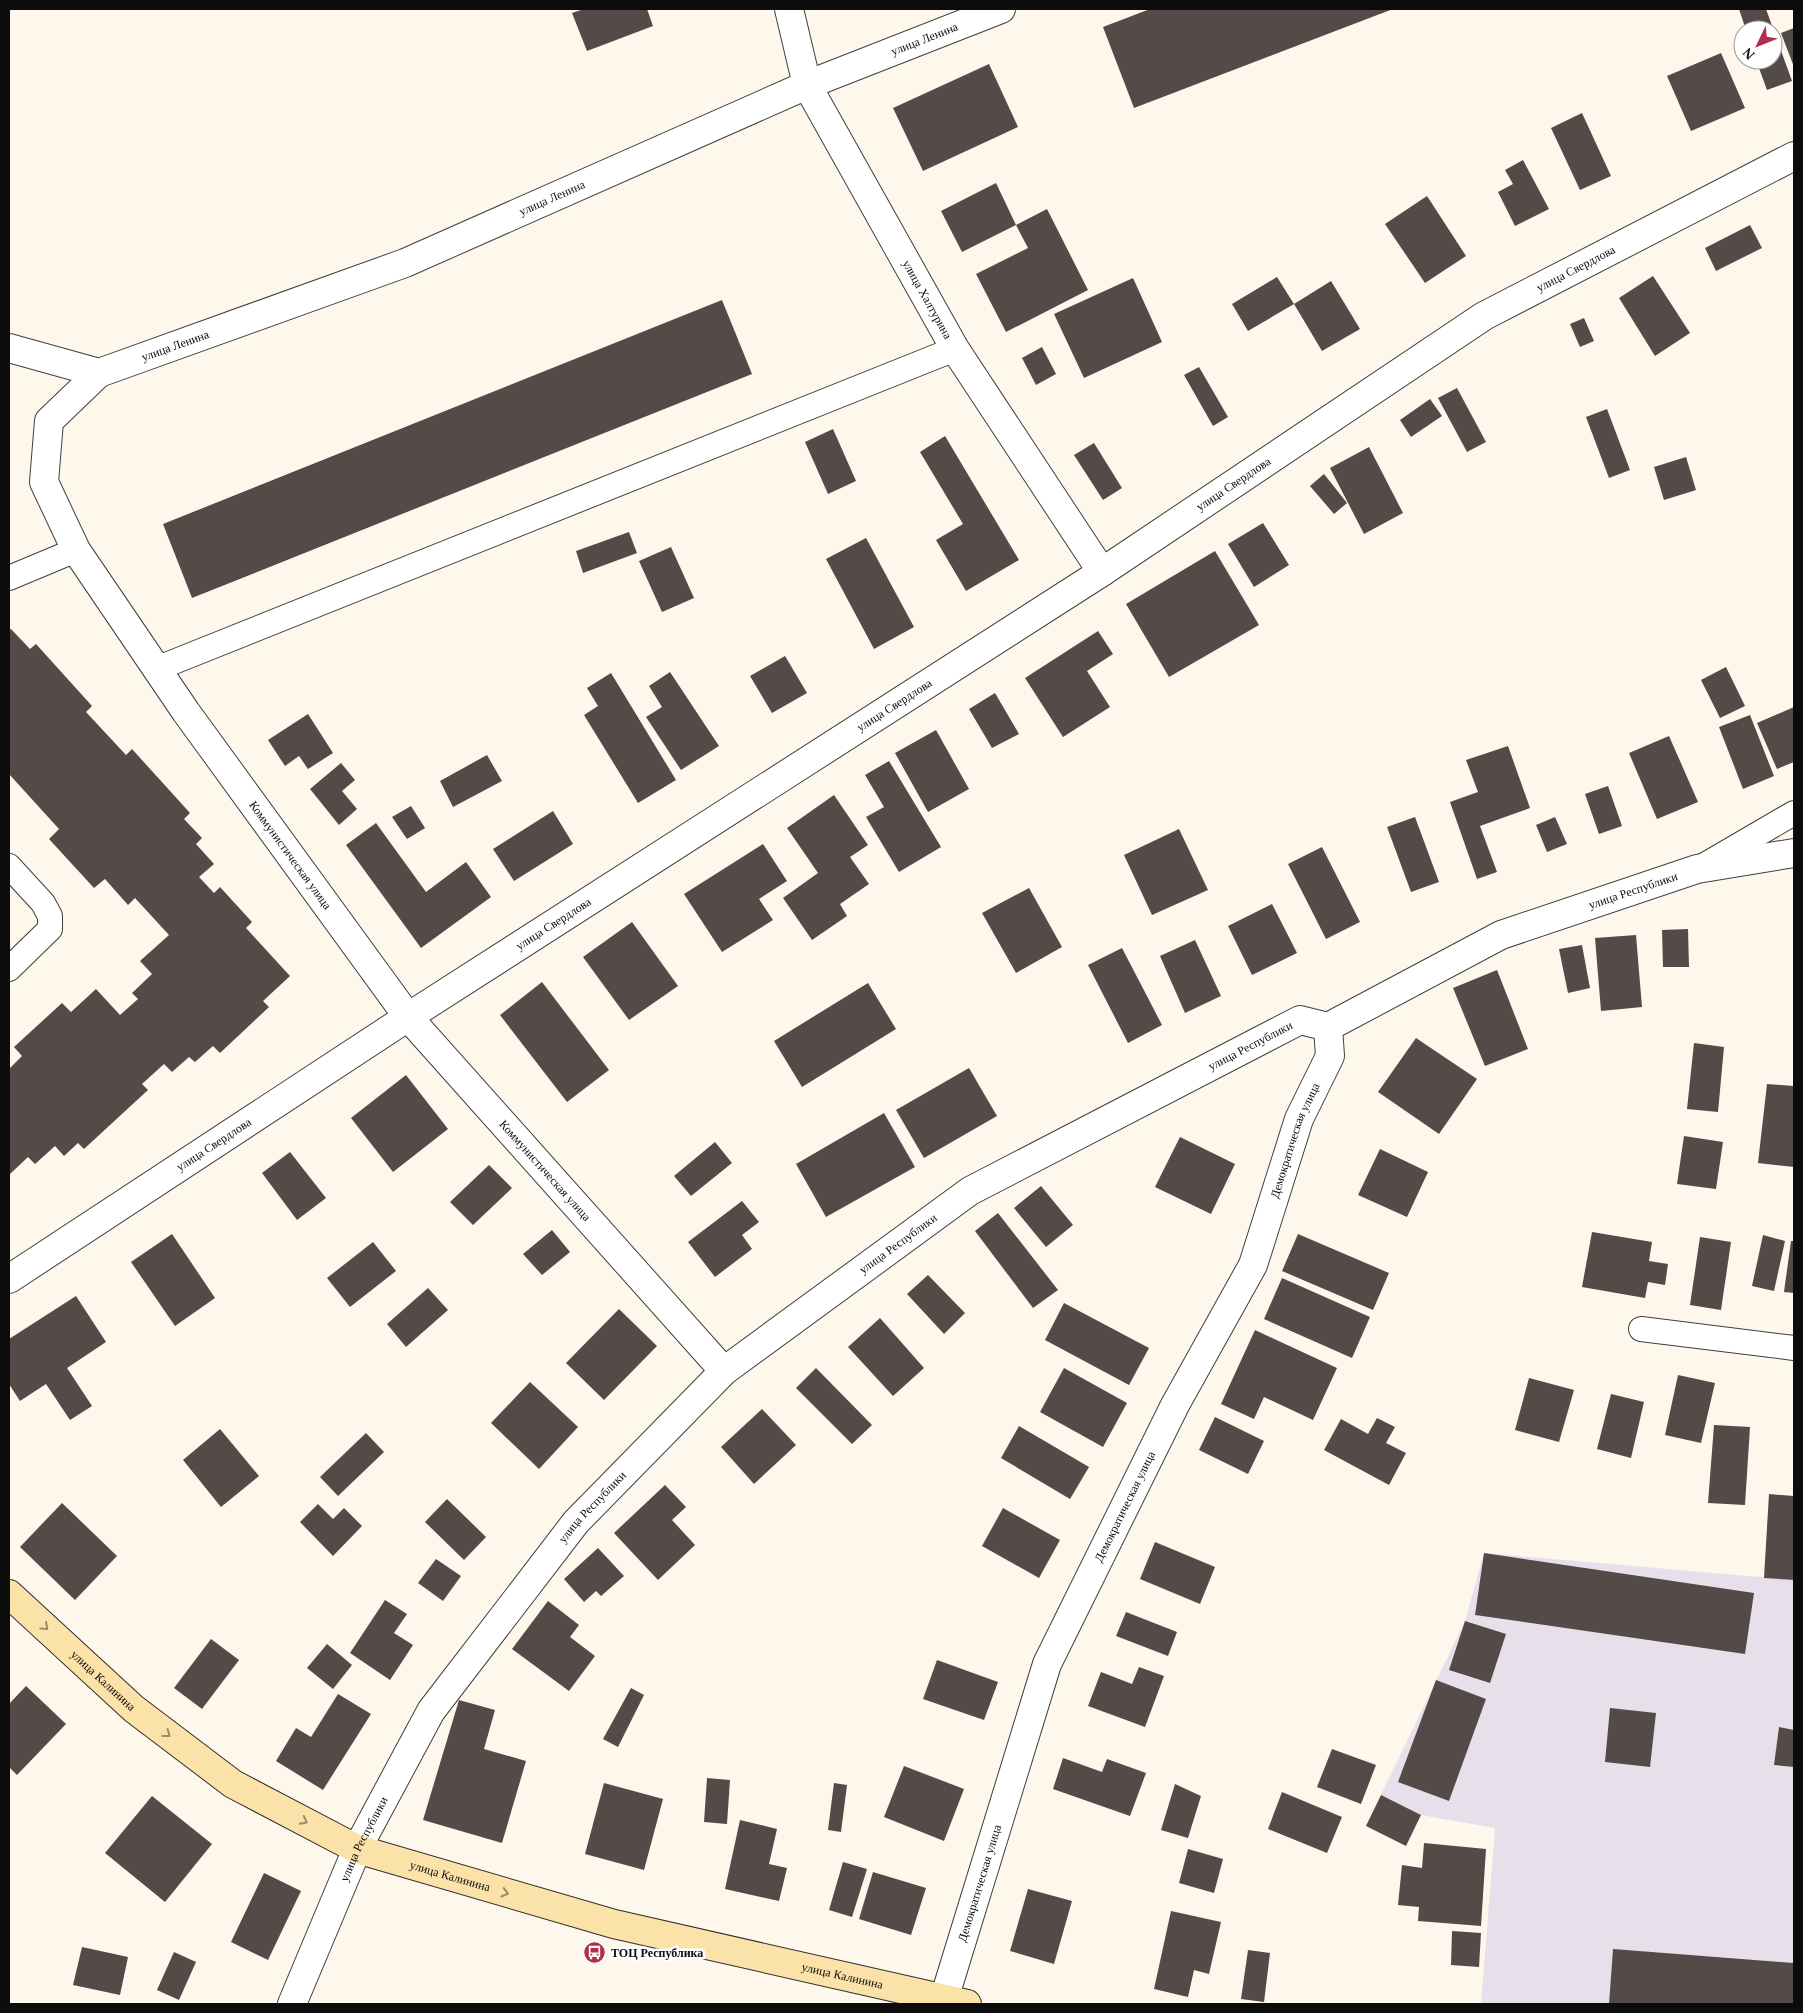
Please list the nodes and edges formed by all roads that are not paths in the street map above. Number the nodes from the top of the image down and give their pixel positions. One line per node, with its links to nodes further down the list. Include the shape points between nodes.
1 (789, 9): 3 (street, улица Халтурина)
2 (1001, 9): 3 (street, улица Ленина)
3 (807, 85): 6 (street, улица Халтурина); 7 (street, улица Ленина, via 405,262)
4 (1794, 156): 9 (street, улица Свердлова, via 1484,316)
5 (9, 348): 7 (street)
6 (955, 348): 9 (street, улица Халтурина); 11 (lane)
7 (99, 374): 8 (street, Коммунистическая улица, via 49,420 44,482)
8 (76, 550): 10 (lane); 11 (street, Коммунистическая улица)
9 (1102, 572): 17 (street, улица Свердлова)
10 (9, 578)
11 (156, 669): 17 (street, Коммунистическая улица)
12 (1794, 813): 15 (lane)
13 (1794, 853): 15 (street, улица Республики)
14 (9, 866): 16 (lane, via 43,903 50,916 50,929)
15 (1697, 869): 18 (street, улица Республики, via 1501,935)
16 (9, 969)
17 (408, 1017): 19 (street, улица Свердлова); 22 (street, Коммунистическая улица)
18 (1328, 1027): 22 (street, улица Республики, via 1300,1020 970,1191); 25 (street, Демократическая улица, via 1330,1056 1299,1119 1253,1265 1175,1405 1047,1664)
19 (9, 1279)
20 (1641, 1329): 21 (lane)
21 (1794, 1348)
22 (724, 1371): 24 (street, улица Республики, via 576,1522 431,1711)
23 (9, 1594): 24 (main road, улица Калинина, one-way to 24, via 134,1709 233,1784)
24 (357, 1849): 25 (main road, улица Калинина, one-way to 25, via 614,1924); 26 (street, улица Республики)
25 (956, 2001)
26 (292, 2004)

